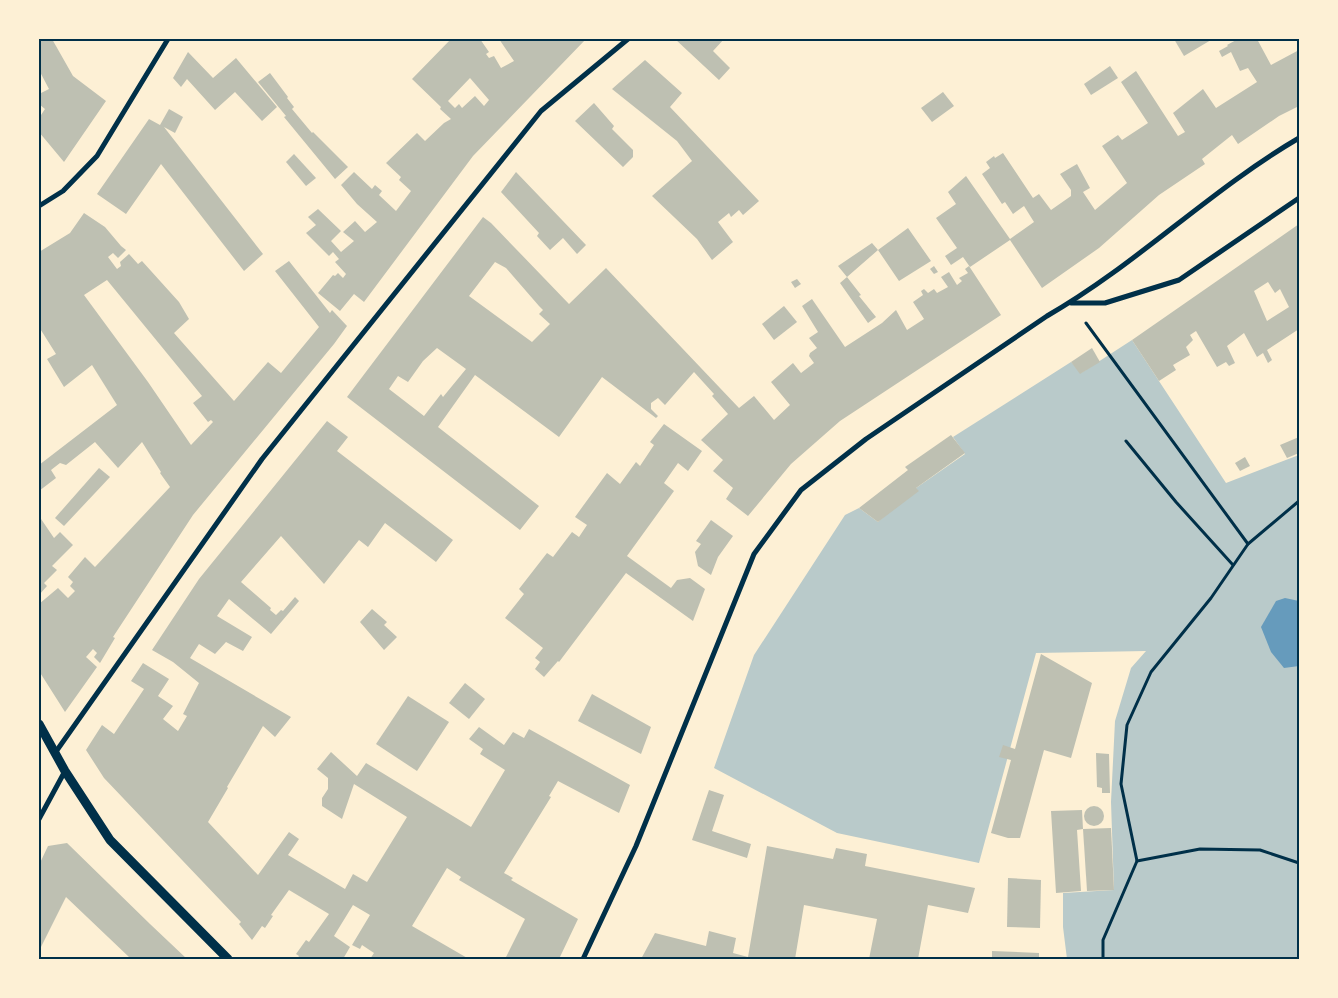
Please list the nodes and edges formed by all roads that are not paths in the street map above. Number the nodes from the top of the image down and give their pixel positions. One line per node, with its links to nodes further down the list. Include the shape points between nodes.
1 (168, 39): 6 (street, via 97,156 63,191)
2 (628, 39): 3 (street)
3 (621, 41): 9 (street, via 541,111 262,459)
4 (1299, 138): 7 (street, via 1267,157)
5 (1299, 198): 7 (street, via 1179,280 1105,303)
6 (39, 206)
7 (1070, 303): 13 (street, via 866,439 801,490 754,554 636,846)
8 (39, 724): 9 (street)
9 (55, 753): 10 (street)
10 (65, 771): 11 (street); 12 (street, via 110,840)
11 (39, 818)
12 (228, 959)
13 (583, 959)

